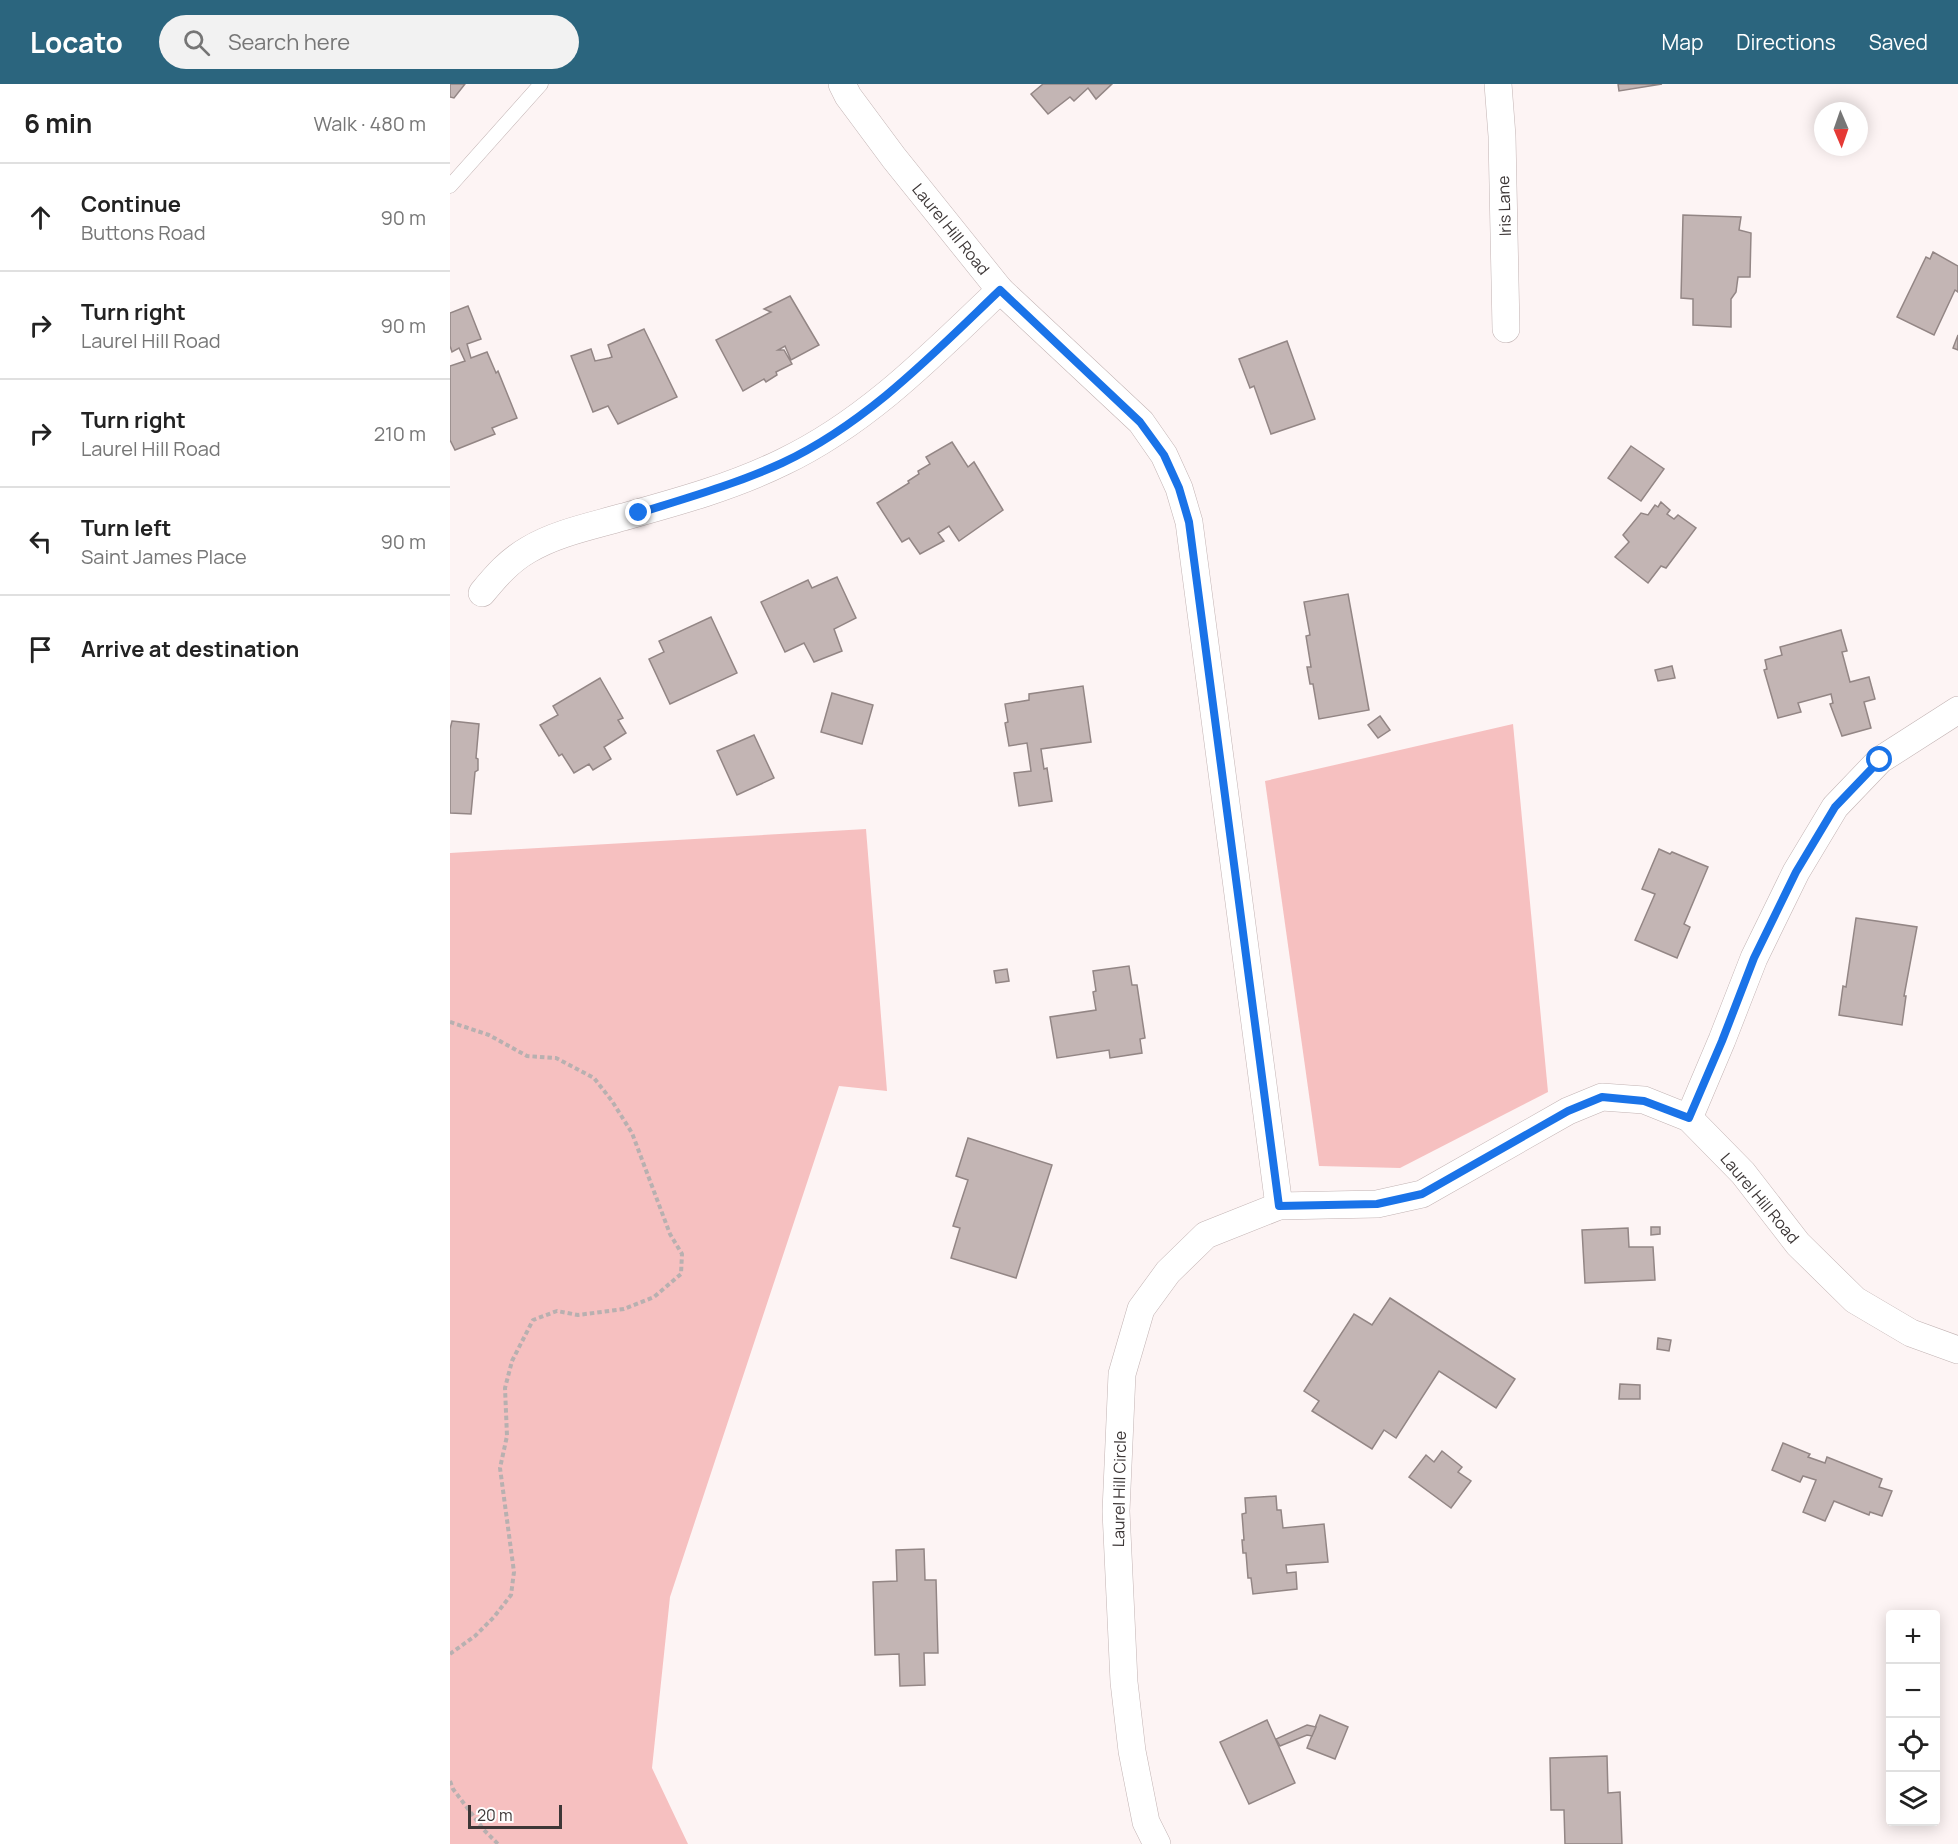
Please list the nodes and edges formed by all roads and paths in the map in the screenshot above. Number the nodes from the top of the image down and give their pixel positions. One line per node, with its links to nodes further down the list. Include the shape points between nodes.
1 (541, 84): 4 (lane)
2 (842, 84): 5 (street, Laurel Hill Road, via 894,158)
3 (1498, 84): 6 (street, Iris Lane)
4 (450, 186)
5 (1000, 290): 7 (street, via 915,370 856,419 819,443 718,489 574,531 529,549 503,567); 11 (street, Laurel Hill Road, via 1140,422 1164,455 1179,488 1189,522)
6 (1506, 329)
7 (482, 593)
8 (1958, 710): 10 (street, via 1880,760 1835,807 1796,872 1754,958)
9 (450, 1022): 13 (path, via 489,1035 527,1056 556,1058 594,1078 632,1133 670,1234 682,1254 681,1274 654,1297 624,1309 578,1315 557,1311 533,1320 512,1360 505,1388 507,1436 500,1468 514,1572 511,1595 481,1630)
10 (1689, 1118): 11 (street, Laurel Hill Road, via 1644,1101 1602,1097 1568,1111 1422,1194 1377,1204); 12 (street, Laurel Hill Road, via 1743,1173 1798,1244 1855,1300 1911,1333)
11 (1279, 1206): 16 (street, Laurel Hill Circle, via 1206,1235 1168,1272 1141,1309 1122,1374 1116,1511 1124,1682 1146,1822)
12 (1958, 1350)
13 (450, 1654)
14 (450, 1781): 15 (path)
15 (498, 1844)
16 (1157, 1844)

